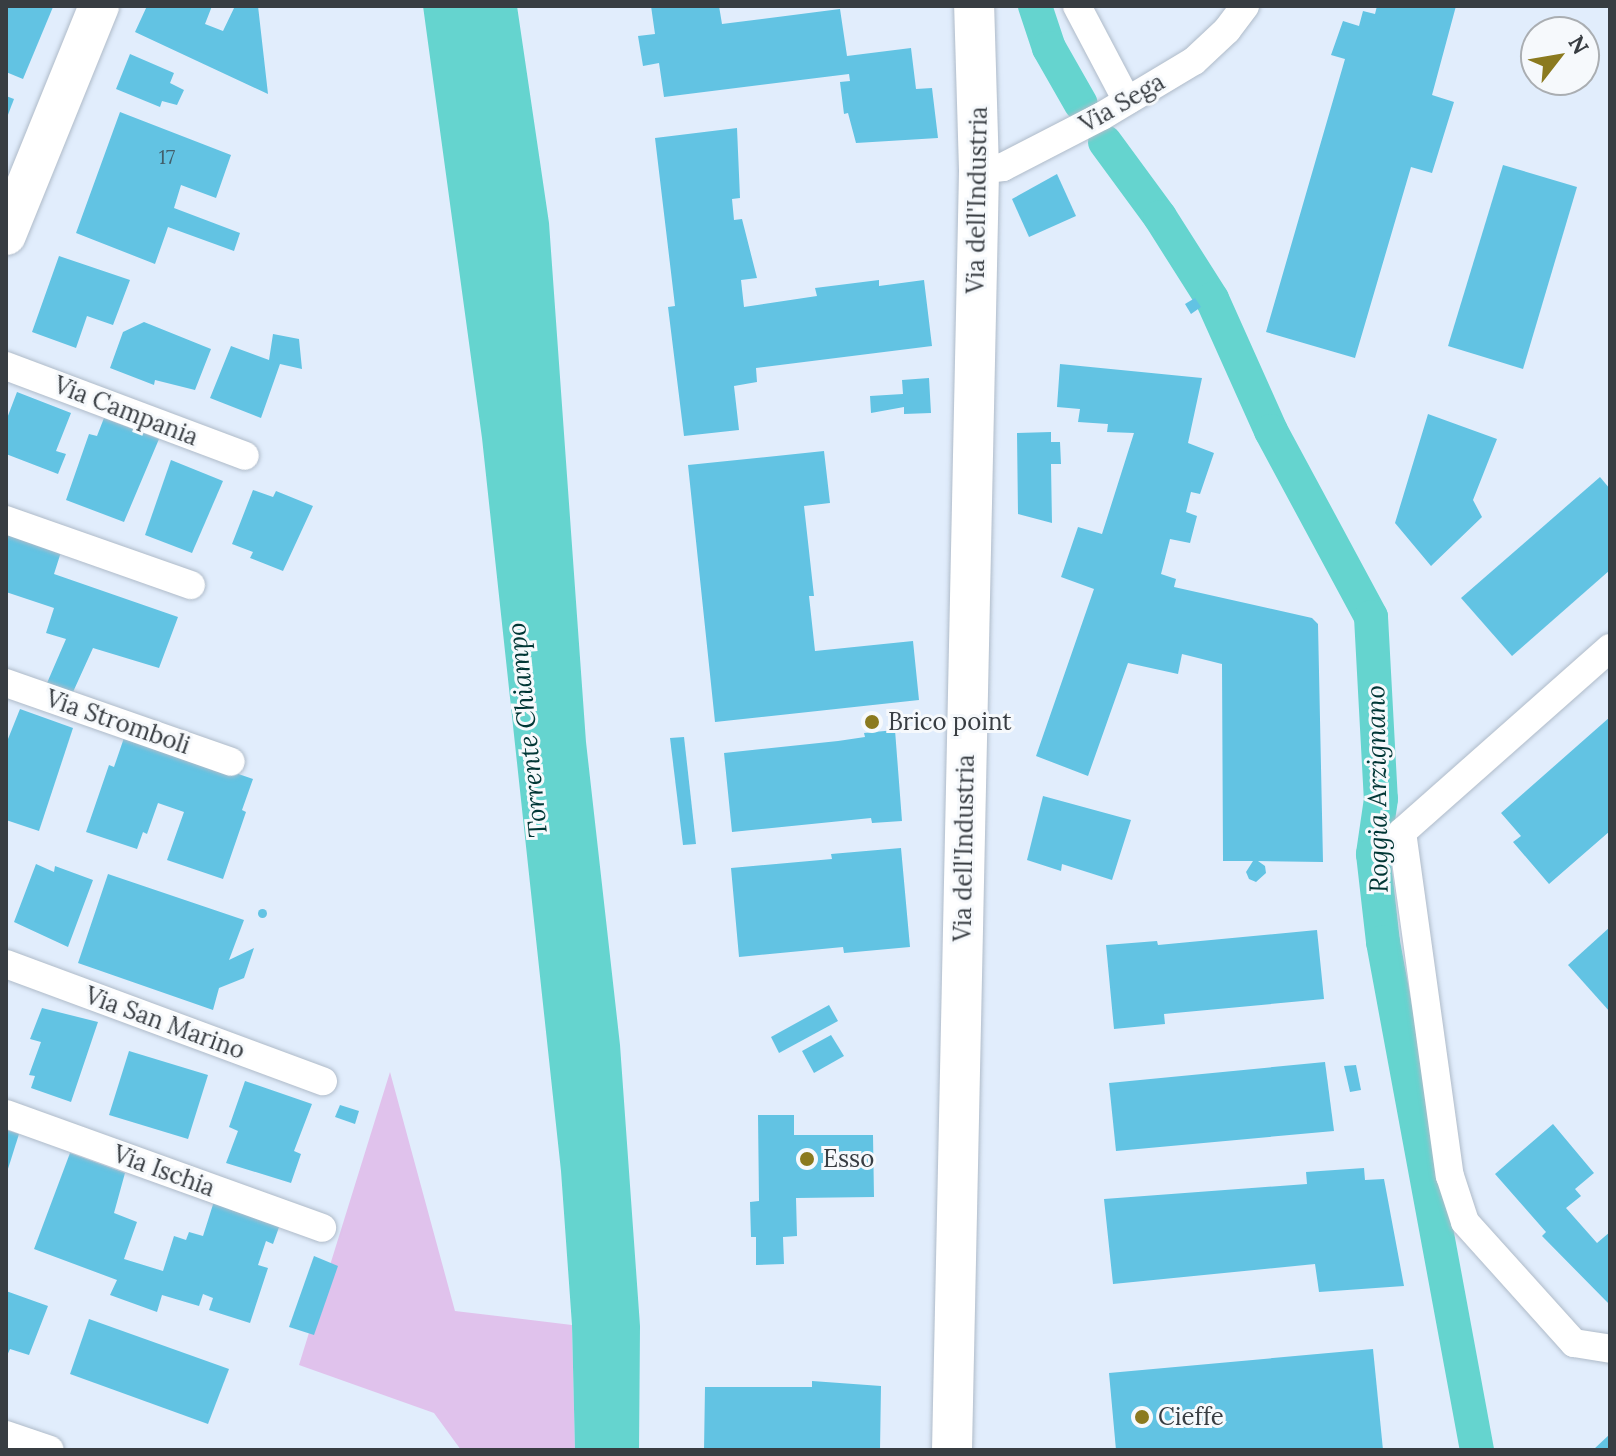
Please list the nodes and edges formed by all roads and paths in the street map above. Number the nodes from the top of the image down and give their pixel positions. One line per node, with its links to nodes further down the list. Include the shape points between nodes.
1 (99, 6): 7 (main road)
2 (974, 6): 6 (main road, Via dell'Industria)
3 (1077, 6): 5 (street)
4 (1245, 6): 5 (street, Via Sega, via 1194,61)
5 (1127, 101): 6 (street, Via Sega, via 1003,167)
6 (979, 170): 22 (main road, Via dell'Industria)
7 (6, 235)
8 (6, 366): 9 (street, Via Campania)
9 (245, 456)
10 (6, 520): 11 (street)
11 (191, 585)
12 (1610, 648): 19 (street, via 1402,832 1450,1176 1465,1222 1574,1343)
13 (6, 683): 14 (street, Via Stromboli)
14 (231, 762)
15 (6, 964): 16 (street, Via San Marino)
16 (323, 1081)
17 (6, 1114): 18 (street, Via Ischia)
18 (322, 1228)
19 (1610, 1349)
20 (6, 1435): 21 (street)
21 (50, 1450)
22 (952, 1450)

